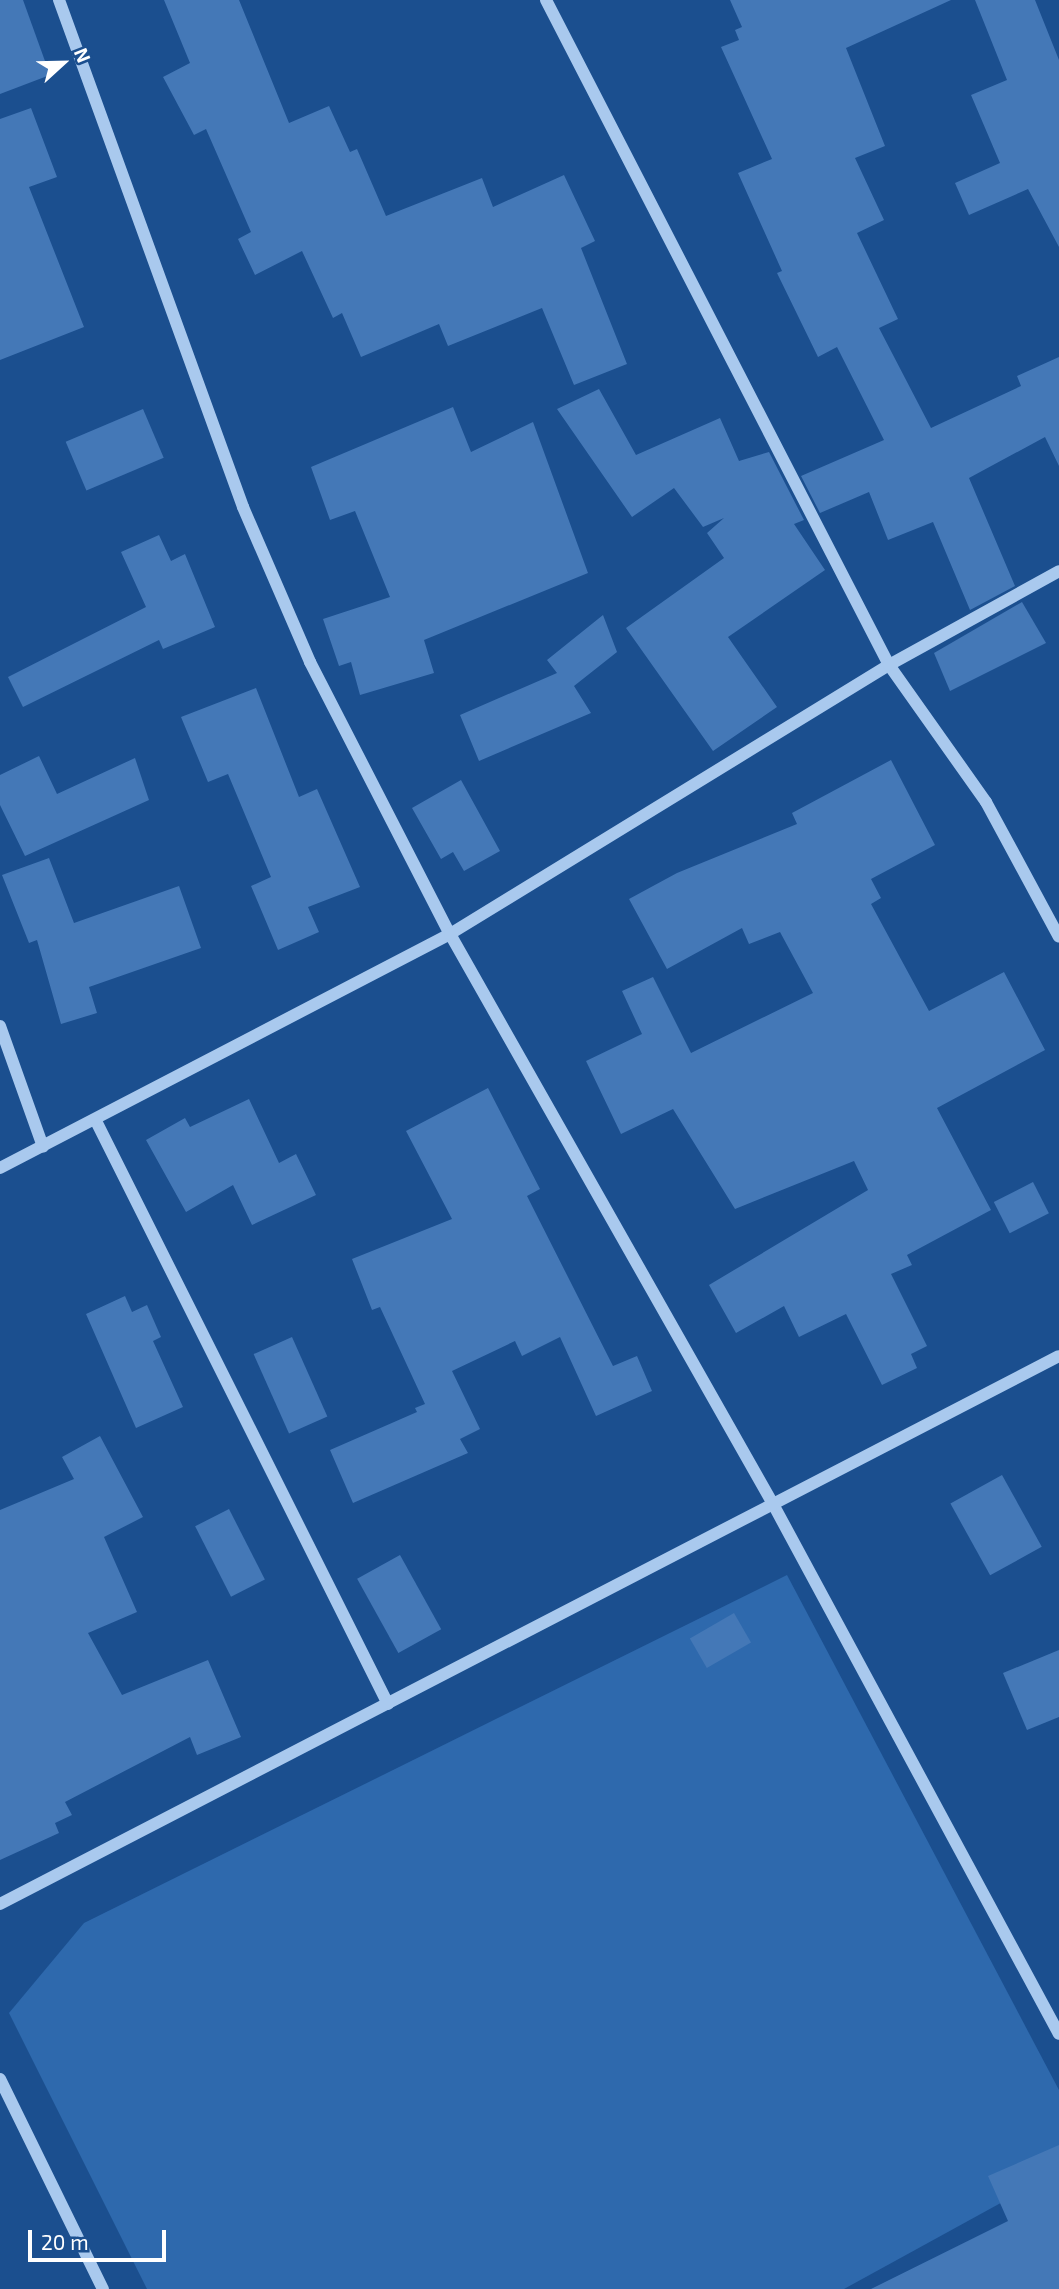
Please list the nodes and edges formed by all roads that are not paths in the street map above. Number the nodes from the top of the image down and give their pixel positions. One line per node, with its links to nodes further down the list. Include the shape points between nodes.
1 (60, 0): 5 (street, via 243,507 310,662)
2 (546, 0): 4 (street)
3 (1059, 571): 4 (street)
4 (889, 665): 5 (street); 6 (street, via 986,802)
5 (450, 934): 8 (street); 12 (street)
6 (1059, 937)
7 (0, 1026): 9 (street)
8 (96, 1121): 9 (street); 13 (street)
9 (43, 1147): 10 (street)
10 (0, 1168)
11 (1059, 1356): 12 (street)
12 (773, 1504): 13 (street); 15 (street)
13 (388, 1704): 14 (street)
14 (0, 1904)
15 (1059, 2034)
16 (0, 2079): 17 (street)
17 (103, 2289)

